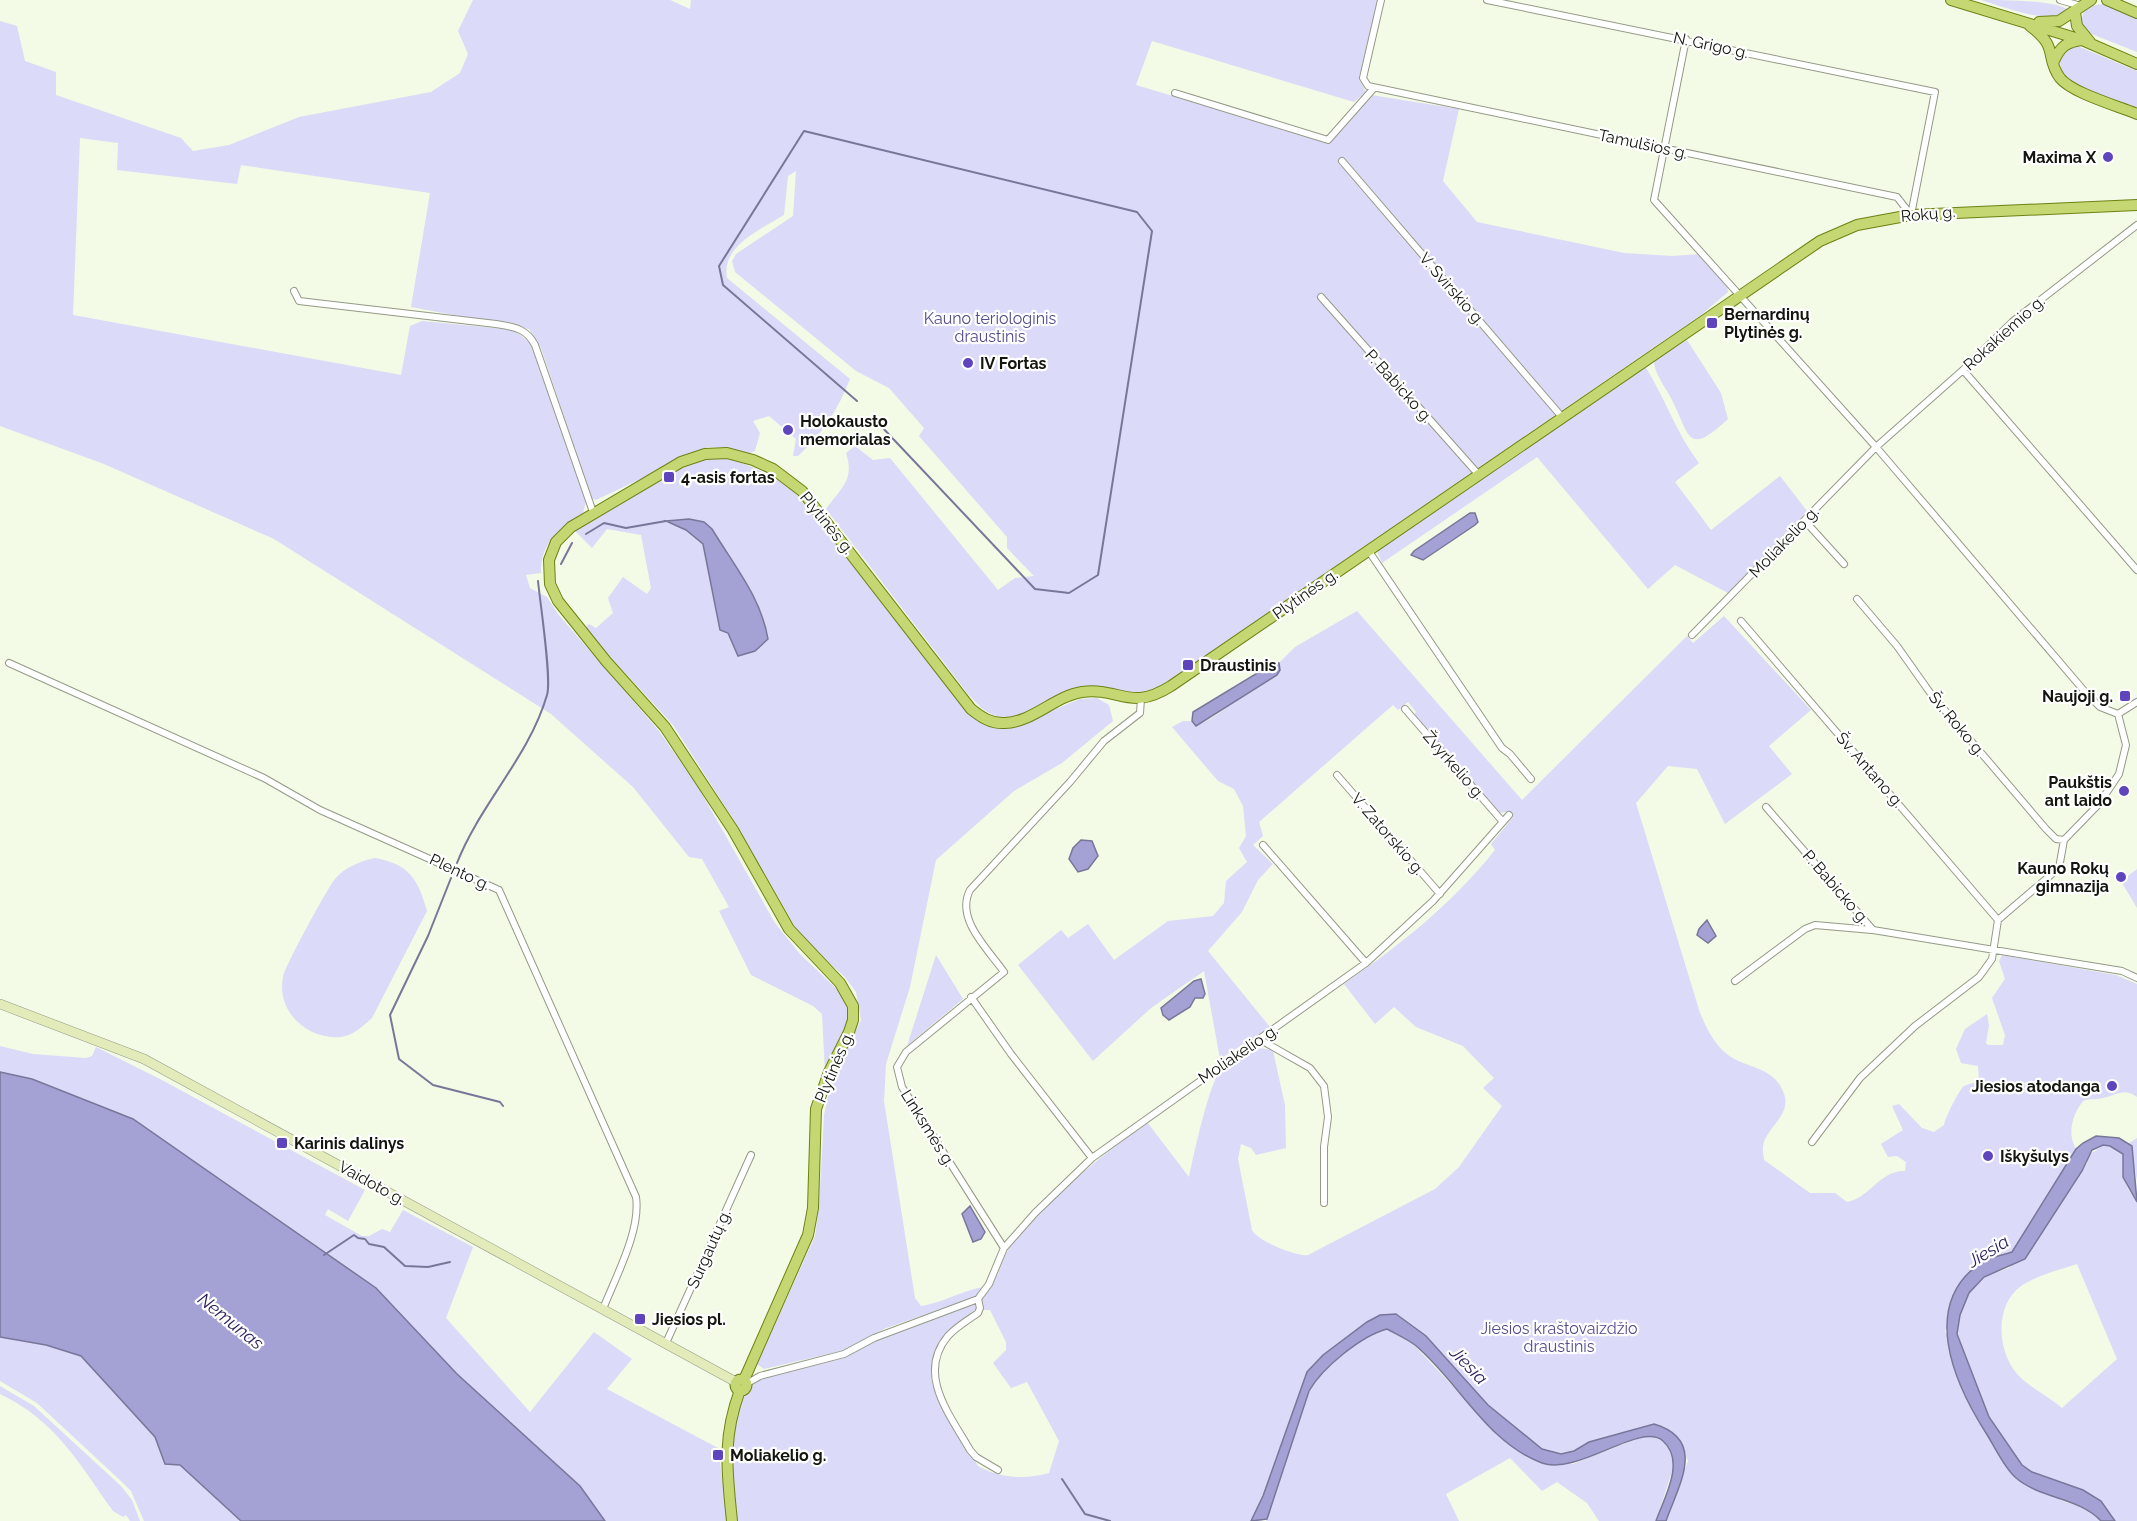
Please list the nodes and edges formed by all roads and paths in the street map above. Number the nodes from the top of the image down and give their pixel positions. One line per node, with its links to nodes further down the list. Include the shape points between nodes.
1 (1381, 0): 13 (street, via 1363,78)
2 (1487, 0): 9 (street, N. Grigo g.)
3 (1951, 0): 8 (main road)
4 (2060, 0): 6 (street)
5 (2107, 0): 7 (main road)
6 (2084, 4): 8 (main road, via 2059,21); 10 (main road, via 2077,26)
7 (2137, 13)
8 (2025, 21): 10 (main road); 11 (main road, via 2051,47)
9 (1686, 39): 16 (street); 19 (street, N. Grigo g., via 1935,92)
10 (2087, 42): 11 (main road, via 2064,45); 12 (main road)
11 (2054, 62): 15 (main road, via 2067,85)
12 (2137, 64)
13 (1371, 87): 14 (street, via 1328,140); 16 (street, Tamulšios g.)
14 (1175, 93)
15 (2137, 114)
16 (1663, 148): 19 (street, Tamulšios g., via 1897,197); 22 (street, via 1654,200)
17 (1342, 161): 25 (street, V. Svirskio g.)
18 (2137, 206): 19 (main road, Rokų g.)
19 (1911, 215): 22 (main road, Rokų g., via 1857,225 1820,241)
20 (2137, 225): 24 (street, Rokakiemio g., via 2012,322)
21 (294, 291): 28 (street, via 299,301 496,324 529,333)
22 (1740, 295): 25 (main road, Plytinės g.); 26 (street)
23 (1321, 297): 27 (street, P. Babicko g.)
24 (1963, 370): 26 (street, Rokakiemio g.); 32 (street)
25 (1562, 417): 27 (main road, Plytinės g.)
26 (1876, 447): 29 (street, Moliakelio g.); 40 (street, via 2086,693 2100,707)
27 (1478, 474): 30 (main road, Plytinės g.)
28 (593, 512): 37 (main road, Plytinės g., via 693,457 727,453 753,460 773,469 802,491 971,709 984,719 1002,723 1018,720 1085,692); 66 (main road, Plytinės g., via 562,535 552,551 549,576 558,601 665,727 733,830 789,929 840,983 853,1006 849,1032 816,1109 813,1208 808,1235)
29 (1805, 521): 31 (street); 35 (street, Moliakelio g.)
30 (1368, 550): 37 (main road, Plytinės g., via 1172,686); 42 (street, via 1502,748)
31 (1844, 564)
32 (2137, 570)
33 (1857, 599): 46 (street, Šv. Roko g., via 1931,694 2046,829 2055,839)
34 (1741, 621): 49 (street, Šv. Antano g.)
35 (1692, 635)
36 (9, 663): 64 (street, Plento g., via 499,890 636,1197 633,1232)
37 (1141, 699): 55 (street, Linksmės g., via 1140,713 1104,741 965,899 969,922 1004,972)
38 (2137, 702): 40 (street)
39 (1405, 709): 45 (street, Žvyrkelio g.)
40 (2118, 714): 46 (street, via 2126,745 2119,774 2099,804)
41 (1336, 775): 48 (street, V. Zatorskio g.)
42 (1531, 779)
43 (1766, 807): 50 (street, P. Babicko g.)
44 (1509, 815): 45 (street, Moliakelio g.)
45 (1503, 822): 48 (street, Moliakelio g.)
46 (2064, 840): 49 (street, via 2059,868)
47 (1263, 845): 52 (street)
48 (1440, 894): 52 (street, Moliakelio g.)
49 (1998, 920): 51 (street)
50 (1873, 930): 51 (street, P. Babicko g.); 54 (street, via 1815,925)
51 (1993, 949): 53 (street, P. Babicko g., via 2122,971); 58 (street, via 1992,959 1979,977 1915,1026 1860,1078)
52 (1366, 963): 57 (street, Moliakelio g.)
53 (2137, 978)
54 (1735, 981)
55 (971, 997): 60 (street); 62 (street, Linksmės g., via 906,1052 896,1073)
56 (0, 1004): 64 (main road, Vaidoto g., via 144,1059)
57 (1259, 1039): 60 (street, Moliakelio g.); 61 (street, via 1310,1068 1324,1086 1328,1118)
58 (1812, 1142)
59 (751, 1155): 65 (street, Surgautų g.)
60 (1092, 1158): 62 (street, Moliakelio g.)
61 (1324, 1203)
62 (1004, 1248): 63 (street, Moliakelio g.)
63 (978, 1299): 66 (street, via 874,1338 844,1354); 67 (street, Moliakelio g., via 978,1313 950,1335 938,1351 934,1372 938,1396 970,1450)
64 (603, 1309): 65 (main road, Vaidoto g.)
65 (666, 1343): 66 (main road, Vaidoto g.)
66 (742, 1384): 68 (main road, via 726,1445)
67 (998, 1470)
68 (732, 1521)

